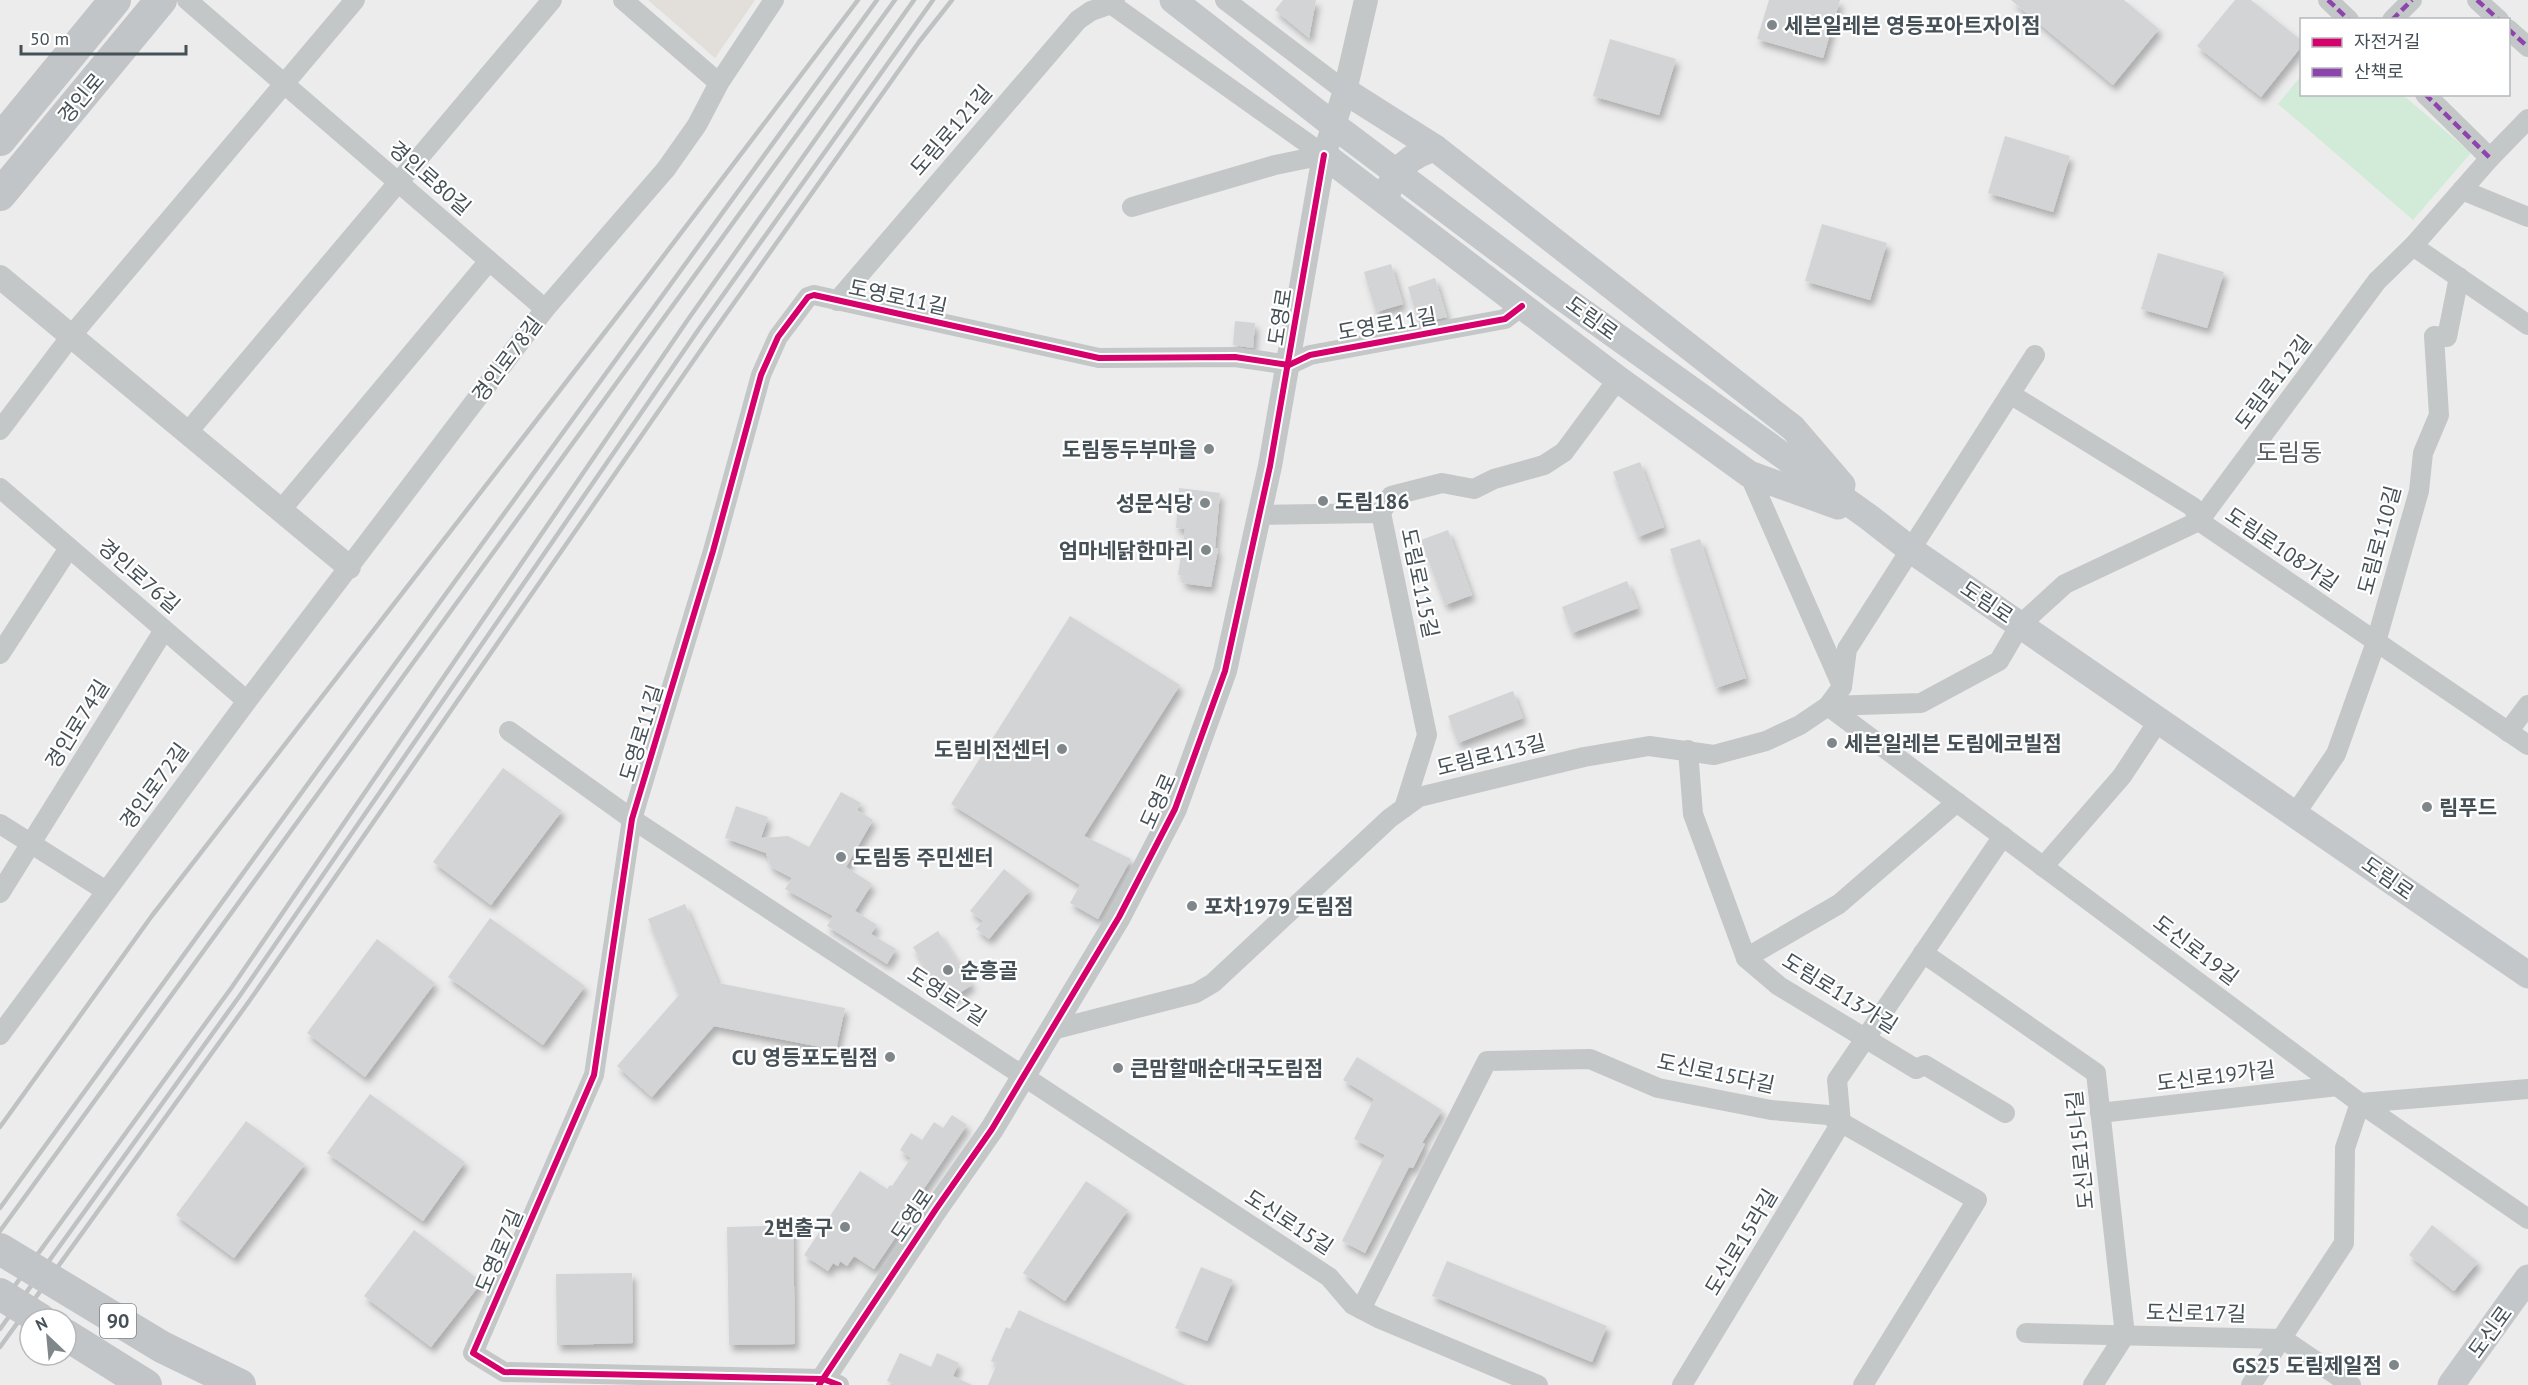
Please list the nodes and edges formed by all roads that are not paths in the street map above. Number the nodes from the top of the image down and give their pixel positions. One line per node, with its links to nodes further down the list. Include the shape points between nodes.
1 (115, 0): 25 (main road, 경인로)
2 (162, 0): 31 (main road, 경인로)
3 (187, 0): 21 (street, 경인로80길)
4 (355, 0): 21 (street)
5 (552, 0): 29 (street)
6 (623, 0): 20 (street)
7 (774, 0): 20 (street, 경인로78길)
8 (1173, 0): 55 (main road, 도림로, bridge, via 1559,295)
9 (1225, 0): 22 (street)
10 (1366, 0): 22 (street, 도영로)
11 (2328, 0): 15 (street)
12 (2412, 0): 16 (street)
13 (2477, 0): 17 (street)
14 (1113, 2): 27 (street); 39 (street, 도림로121길, via 1078,20)
15 (2347, 18)
16 (2394, 18)
17 (2497, 18)
18 (2510, 31): 19 (street)
19 (2528, 47)
20 (719, 83): 41 (street, 경인로78길, via 697,125 666,169)
21 (284, 84): 29 (street, 경인로80길); 43 (street)
22 (1345, 90): 26 (main road); 27 (street, 도영로)
23 (2427, 96): 28 (street)
24 (2528, 119): 28 (street, 도림로112길)
25 (0, 140)
26 (1435, 148): 32 (main road, via 1418,152 1392,178); 55 (main road, via 1792,428)
27 (1324, 155): 32 (main road); 33 (street, via 1275,165); 45 (street, 도영로)
28 (2490, 158): 30 (street, 도림로112길)
29 (398, 183): 36 (street, 경인로80길); 49 (street)
30 (2462, 190): 34 (street); 35 (street, 도림로112길)
31 (0, 195)
32 (1388, 204): 40 (main road)
33 (1132, 207)
34 (2528, 217)
35 (2413, 246): 38 (street); 56 (street, 도림로112길, via 2377,281)
36 (489, 261): 41 (street, 경인로80길); 52 (street)
37 (0, 277): 43 (street)
38 (2459, 277): 42 (street); 62 (street, 도림로110길, via 2447,337 2434,336 2439,415 2423,453 2419,491)
39 (837, 301): 45 (street, 도영로11길, via 1099,358 1235,357); 76 (street, 도영로11길, via 808,297 778,337 761,375 713,551)
40 (1522, 306): 45 (street, 도영로11길, via 1505,319 1310,354); 46 (main road)
41 (544, 309): 59 (street, 경인로78길)
42 (2528, 325)
43 (70, 336): 48 (street); 49 (street)
44 (2035, 355): 47 (street)
45 (1289, 364): 54 (street, 도영로)
46 (1618, 379): 50 (main road); 53 (street, 도림로115길, via 1564,452 1544,465 1494,478 1474,489 1442,483 1391,496)
47 (2010, 394): 56 (street, 도림로108가길, via 2193,507); 58 (street)
48 (0, 430)
49 (187, 432): 52 (street)
50 (1749, 474): 55 (main road); 64 (street)
51 (0, 488): 57 (street, 경인로76길)
52 (281, 510): 59 (street)
53 (1381, 513): 54 (street); 74 (street, 도림로115길, via 1427,735)
54 (1259, 515): 86 (street, 도영로, via 1225,671 1175,809 1119,917)
55 (1870, 518): 58 (main road, 도림로)
56 (2199, 521): 60 (street, 도림로112길, via 2065,584); 62 (street, 도림로108가길)
57 (69, 548): 61 (street, 경인로76길); 63 (street)
58 (1911, 550): 60 (main road, 도림로); 64 (street, 도림로113길, via 1847,649)
59 (349, 567): 65 (street, 경인로72길)
60 (2020, 625): 67 (street, 도림로, via 1999,661 1922,702); 68 (main road, 도림로)
61 (164, 630): 65 (street, 경인로76길); 79 (street, 경인로74길)
62 (2376, 642): 70 (street, 도림로108가길); 75 (street, 도림로110길, via 2336,754)
63 (0, 654)
64 (1842, 687): 67 (street, 도림로113길)
65 (247, 701): 81 (street, 경인로72길)
66 (2528, 705): 70 (street)
67 (1828, 706): 72 (street, 도림로113길, via 1766,741 1714,754); 73 (street, 도신로19길)
68 (2159, 720): 75 (main road, 도림로); 80 (street, via 2122,776)
69 (509, 731): 76 (street, 도영로7길)
70 (2508, 732): 71 (street, 도림로108가길)
71 (2528, 745)
72 (1688, 750): 74 (street, 도림로113길, via 1649,746 1584,757 1419,797); 84 (street, 도림로113가길, via 1693,814)
73 (1957, 802): 78 (street, 도신로19길); 84 (street, via 1839,904)
74 (1404, 808): 86 (street, 도림로113길, via 1213,983 1196,993)
75 (2295, 814): 85 (main road, 도림로)
76 (632, 819): 89 (street, 도영로7길); 106 (street, 도영로7길, via 594,1075 473,1353 504,1372)
77 (0, 825): 79 (street)
78 (2003, 836): 80 (street, 도신로19길); 83 (street)
79 (31, 844): 81 (street); 82 (street)
80 (2043, 867): 90 (street, 도신로19길)
81 (106, 891): 87 (street, 경인로72길)
82 (0, 893)
83 (1923, 953): 88 (street); 94 (street, 도신로15나길, via 2096,1073)
84 (1746, 958): 88 (street, 도림로113가길, via 1779,986)
85 (2527, 973)
86 (1052, 1030): 89 (street, 도영로)
87 (0, 1035)
88 (1865, 1038): 93 (street, 도림로113가길, via 1916,1069 1925,1065); 95 (street, via 1837,1080)
89 (1024, 1076): 101 (street, 도신로15길, via 1329,1277); 106 (street, 도영로)
90 (2338, 1086): 92 (street, 도신로19길); 94 (street, 도신로19가길)
91 (2528, 1089): 92 (street)
92 (2360, 1102): 96 (street, 도신로19길); 104 (street, via 2345,1148 2344,1243)
93 (2005, 1113)
94 (2100, 1113): 103 (street, 도신로15나길)
95 (1841, 1123): 101 (street, 도신로15다길, via 1828,1115 1771,1110 1658,1089 1590,1059 1487,1061); 110 (street, 도신로15라길); 111 (street, 도신로15다길, via 1977,1200)
96 (2528, 1219)
97 (0, 1249): 108 (main road, 90, bridge, via 162,1347)
98 (2528, 1278): 115 (main road, 도신로)
99 (0, 1294): 100 (main road, bridge)
100 (21, 1307)
101 (1361, 1309): 109 (street, 도신로15길)
102 (2026, 1333): 103 (street, 도신로17길)
103 (2125, 1335): 104 (street, 도신로17길); 112 (street)
104 (2283, 1339): 113 (street); 114 (street)
105 (78, 1342): 107 (main road)
106 (827, 1383)
107 (146, 1385)
108 (240, 1385)
109 (1538, 1385)
110 (1682, 1385)
111 (1863, 1385)
112 (2093, 1385)
113 (2251, 1385)
114 (2351, 1385)
115 (2451, 1385)

